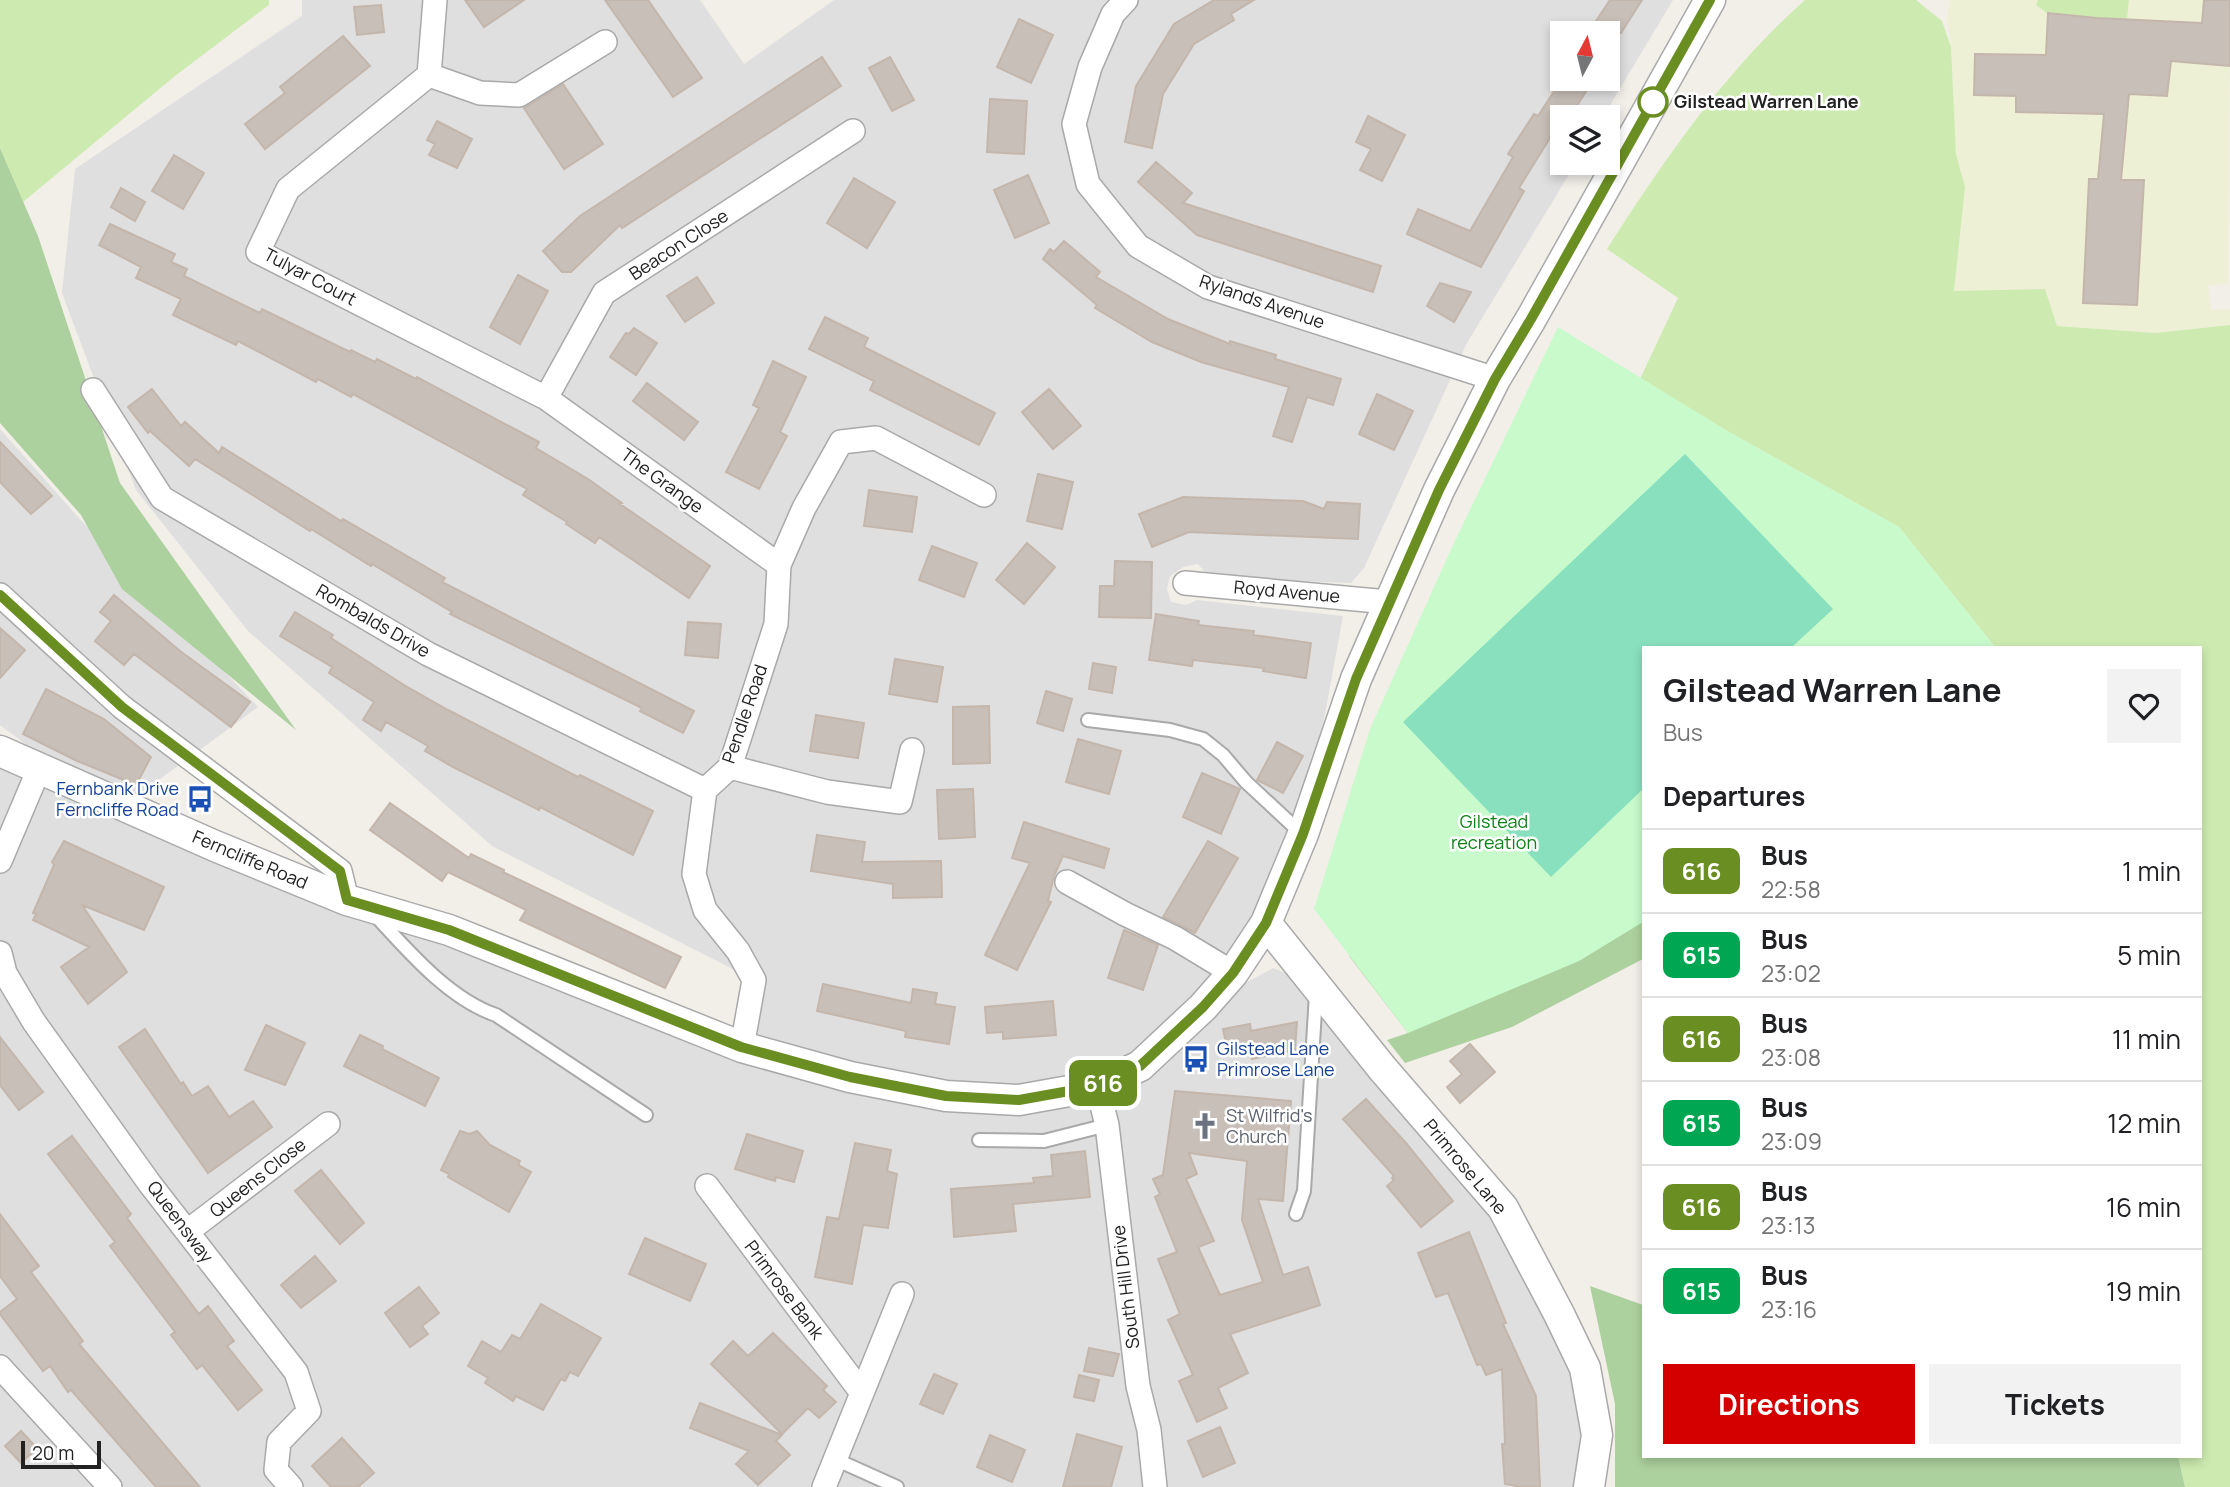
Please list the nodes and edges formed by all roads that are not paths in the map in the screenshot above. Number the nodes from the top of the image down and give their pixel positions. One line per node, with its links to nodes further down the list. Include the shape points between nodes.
1 (435, 0): 5 (street)
2 (1126, 0): 7 (street, Rylands Avenue, via 1113,14 1090,67 1074,124 1088,184 1138,246 1208,287)
3 (1710, 0): 7 (street, Ferncliffe Road)
4 (605, 42): 5 (street, via 519,95 480,93)
5 (429, 75): 9 (street, Tulyar Court, via 288,189 258,252)
6 (853, 131): 9 (street, Beacon Close, via 604,293)
7 (1495, 379): 14 (street, Ferncliffe Road)
8 (93, 390): 20 (street, Rombalds Drive, via 162,498 428,654)
9 (546, 398): 11 (street, The Grange)
10 (984, 495): 11 (street, via 876,438 841,442)
11 (779, 565): 18 (street, Pendle Road, via 776,624)
12 (1185, 583): 14 (street, Royd Avenue)
13 (0, 595): 24 (street, via 122,707 340,871)
14 (1388, 602): 21 (street, Ferncliffe Road, via 1356,679)
15 (1088, 720): 21 (lane, via 1170,730 1203,739)
16 (912, 750): 18 (street, via 900,802 827,792)
17 (0, 751): 19 (street, Ferncliffe Road)
18 (730, 767): 20 (street, Pendle Road)
19 (39, 769): 22 (street); 24 (street, Ferncliffe Road)
20 (705, 790): 29 (street, via 694,874 705,910 738,951 754,980)
21 (1303, 834): 25 (street, Ferncliffe Road)
22 (0, 861)
23 (1067, 882): 27 (street, via 1175,937)
24 (356, 902): 29 (street, Ferncliffe Road, via 449,930); 31 (lane, via 470,1004 496,1015)
25 (1266, 923): 27 (street, Ferncliffe Road); 28 (street, Primrose Lane)
26 (0, 953): 37 (street, Queensway, via 5,973 34,1022)
27 (1233, 973): 30 (street, Ferncliffe Road, via 1140,1066)
28 (1317, 986): 36 (lane, via 1304,1191); 48 (street, Primrose Lane, via 1503,1208 1585,1368 1597,1435)
29 (741, 1047): 30 (street, Ferncliffe Road, via 850,1077 946,1096 1019,1100)
30 (1097, 1086): 33 (street, South Hill Drive)
31 (646, 1115)
32 (328, 1124): 37 (street, Queens Close)
33 (1107, 1125): 34 (lane, via 1044,1141); 47 (street, South Hill Drive, via 1138,1386 1149,1430)
34 (979, 1140)
35 (707, 1186): 40 (street, Primrose Bank)
36 (1296, 1214)
37 (188, 1231): 44 (street, Queensway, via 296,1372 309,1411 279,1442 276,1470)
38 (902, 1294): 40 (street)
39 (0, 1367): 43 (street)
40 (862, 1394): 41 (street)
41 (837, 1460): 42 (lane); 45 (street)
42 (872, 1482): 46 (lane)
43 (110, 1487)
44 (292, 1487)
45 (824, 1487)
46 (897, 1487)
47 (1155, 1487)
48 (1589, 1487)

